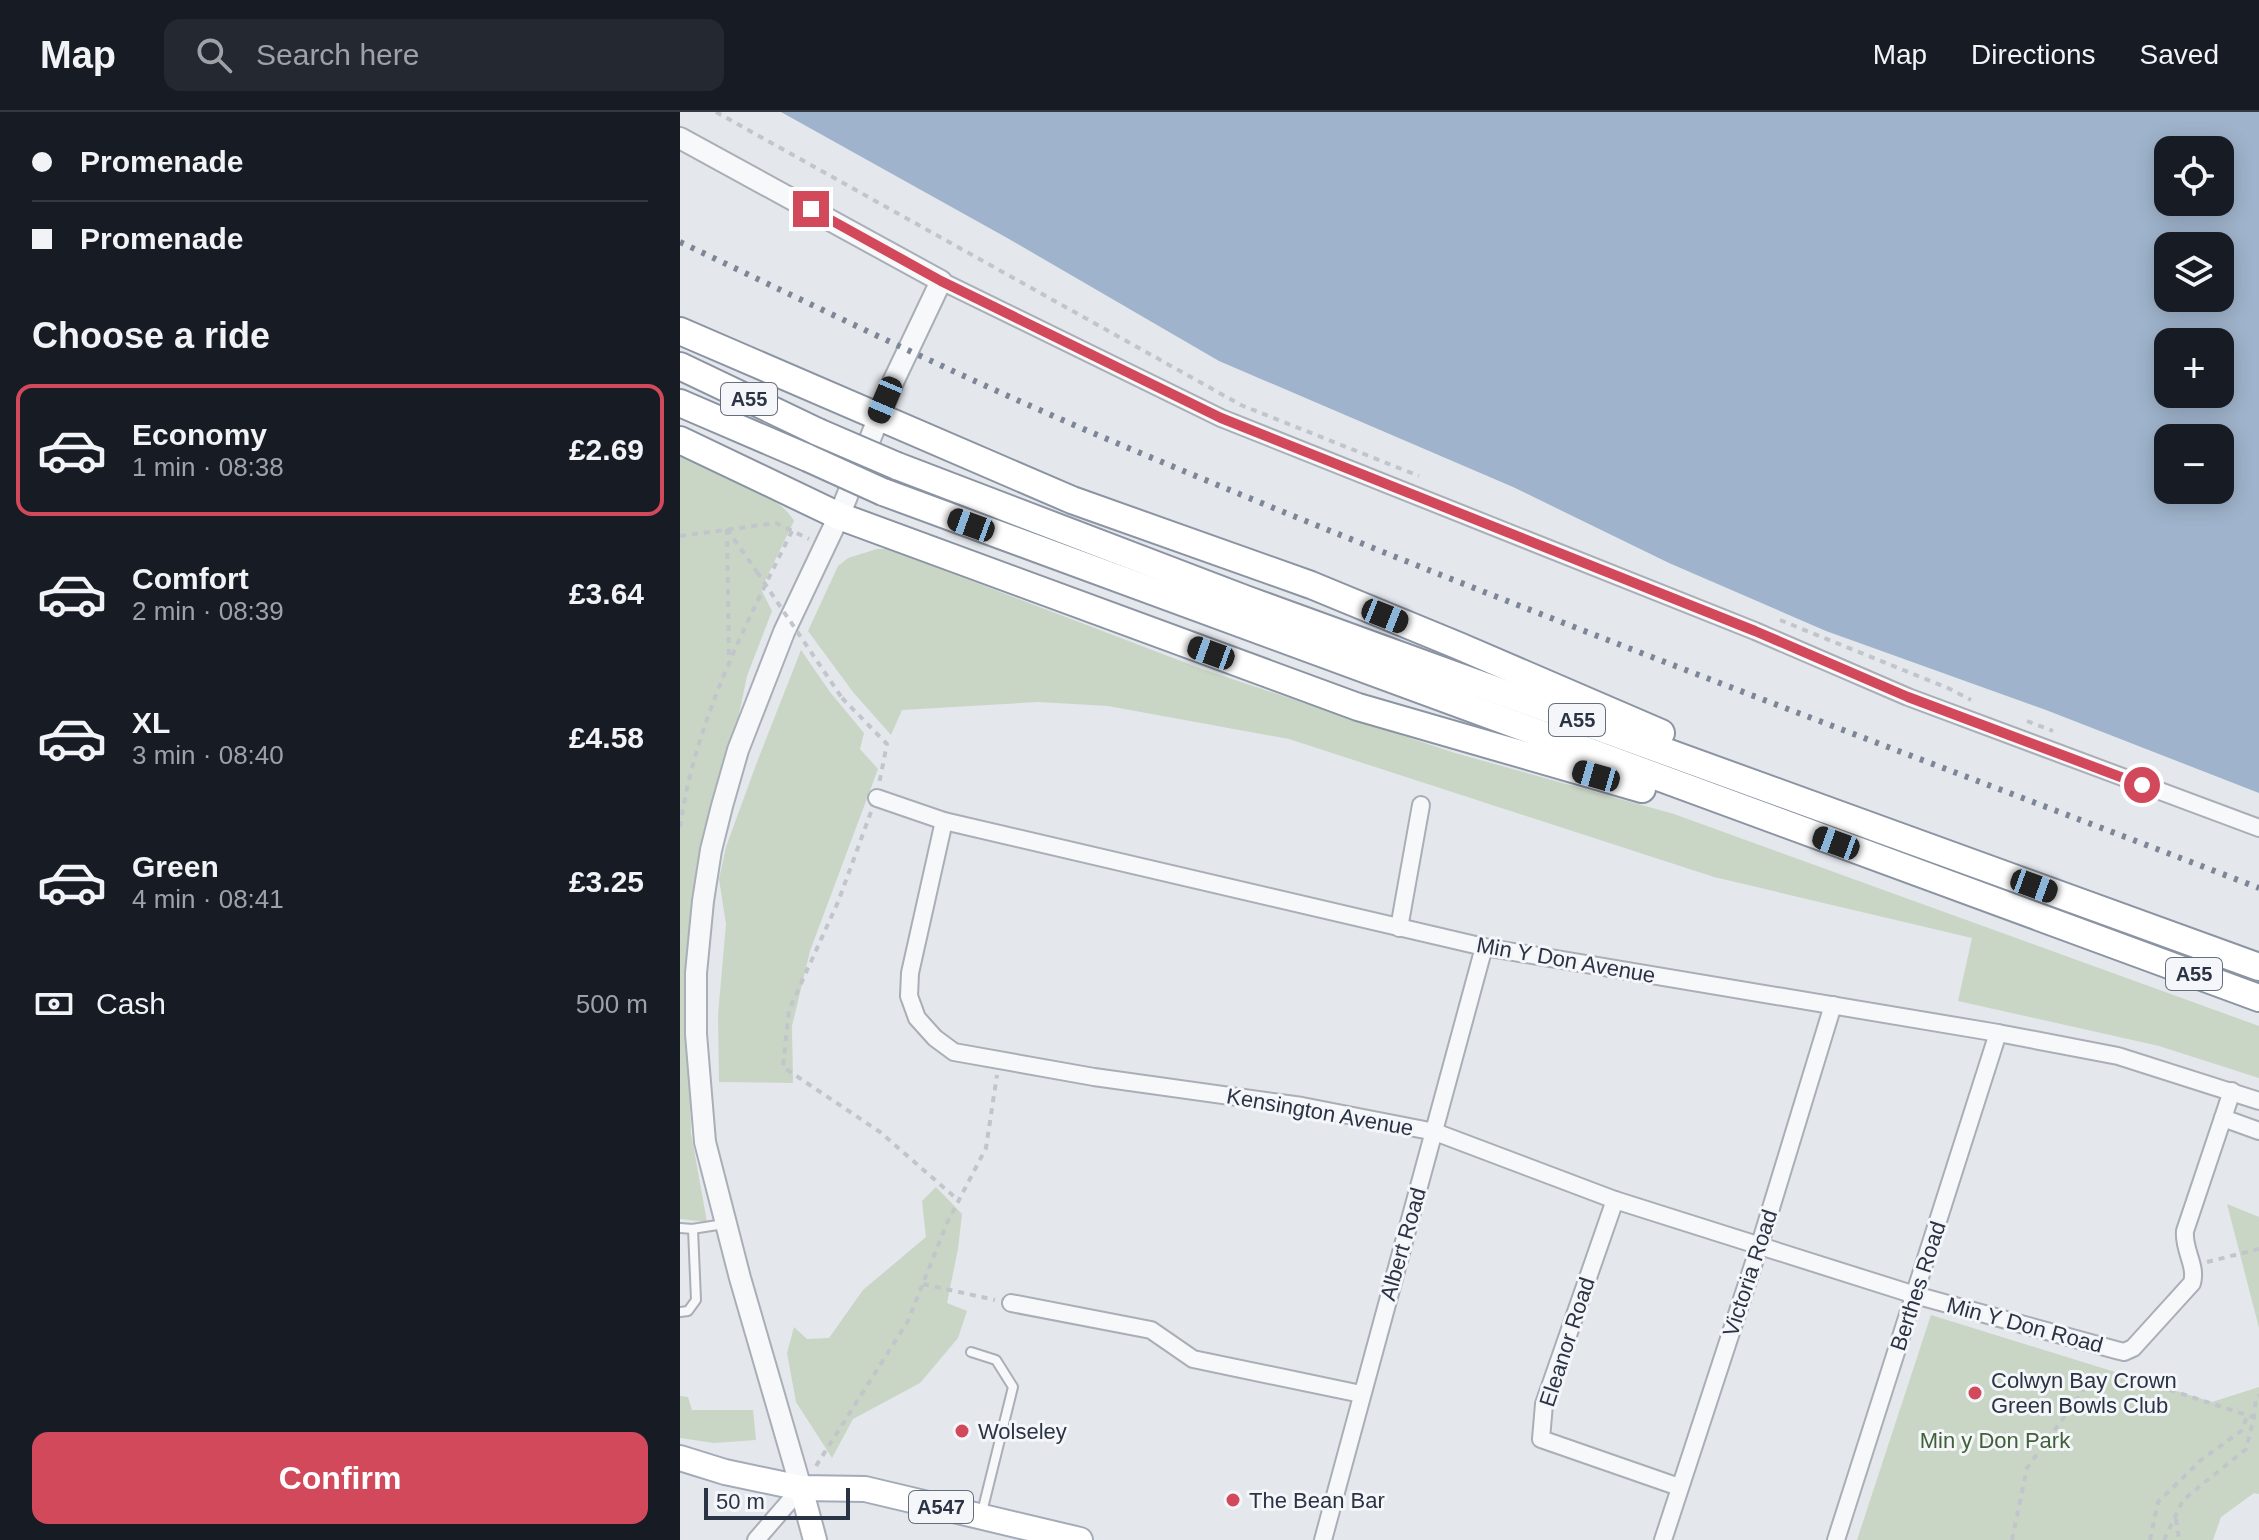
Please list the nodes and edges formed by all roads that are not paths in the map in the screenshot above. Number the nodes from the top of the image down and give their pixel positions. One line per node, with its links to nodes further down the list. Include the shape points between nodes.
1 (680, 138): 2 (street)
2 (941, 281): 6 (street); 13 (street, via 1221,418 1908,697)
3 (680, 331): 6 (highway)
4 (680, 366): 12 (highway, A55, bridge, via 897,466)
5 (680, 403): 14 (highway, A55, bridge, via 883,492)
6 (878, 417): 8 (street); 12 (highway, via 1072,500 1311,585 1446,640)
7 (680, 440): 8 (highway)
8 (839, 516): 14 (highway, via 1358,707); 27 (street, via 784,632 738,750 711,850 696,973 696,1034 705,1142)
9 (877, 798): 11 (street, Min Y Don Avenue)
10 (1421, 805): 15 (street)
11 (944, 821): 15 (street, Min Y Don Avenue); 25 (street, Kensington Avenue, via 909,996 917,1018 954,1052)
12 (1866, 825): 17 (highway, A55)
13 (2259, 828)
14 (1864, 853): 18 (highway, A55)
15 (1399, 928): 16 (street, Min Y Don Avenue)
16 (1484, 947): 19 (street, Min Y Don Avenue); 25 (street, Albert Road)
17 (2259, 967)
18 (2259, 998)
19 (1833, 1005): 20 (street, Min Y Don Avenue); 30 (street, Victoria Road)
20 (1998, 1033): 21 (street, Min Y Don Avenue, via 2118,1056); 31 (street, Berthes Road)
21 (2232, 1091): 22 (street, Min Y Don Avenue); 23 (street)
22 (2259, 1101)
23 (2223, 1118): 24 (street); 31 (street, Min Y Don Road, via 2185,1231 2192,1283 2133,1348 2124,1352)
24 (2259, 1131)
25 (1435, 1132): 26 (street, Kensington Avenue); 35 (street, Albert Road)
26 (1615, 1200): 30 (street, Kensington Avenue); 37 (street, Eleanor Road, via 1544,1404 1541,1439)
27 (725, 1224): 29 (lane); 38 (street)
28 (680, 1228): 29 (lane)
29 (692, 1229): 33 (lane, via 696,1300)
30 (1760, 1244): 31 (street, Kensington Avenue); 37 (street, Victoria Road)
31 (1915, 1295): 45 (street, Berthes Road)
32 (1011, 1303): 35 (street, via 1151,1330 1193,1359)
33 (680, 1312)
34 (971, 1352): 39 (lane, via 996,1360 1013,1387)
35 (1361, 1394): 43 (street, Albert Road)
36 (680, 1458): 38 (main road, A547)
37 (1679, 1487): 44 (street, Victoria Road)
38 (801, 1488): 39 (main road, A547, via 865,1489); 40 (street); 41 (main road)
39 (981, 1517): 42 (main road, A547)
40 (756, 1540)
41 (815, 1540)
42 (1080, 1540)
43 (1323, 1540)
44 (1663, 1540)
45 (1836, 1540)

